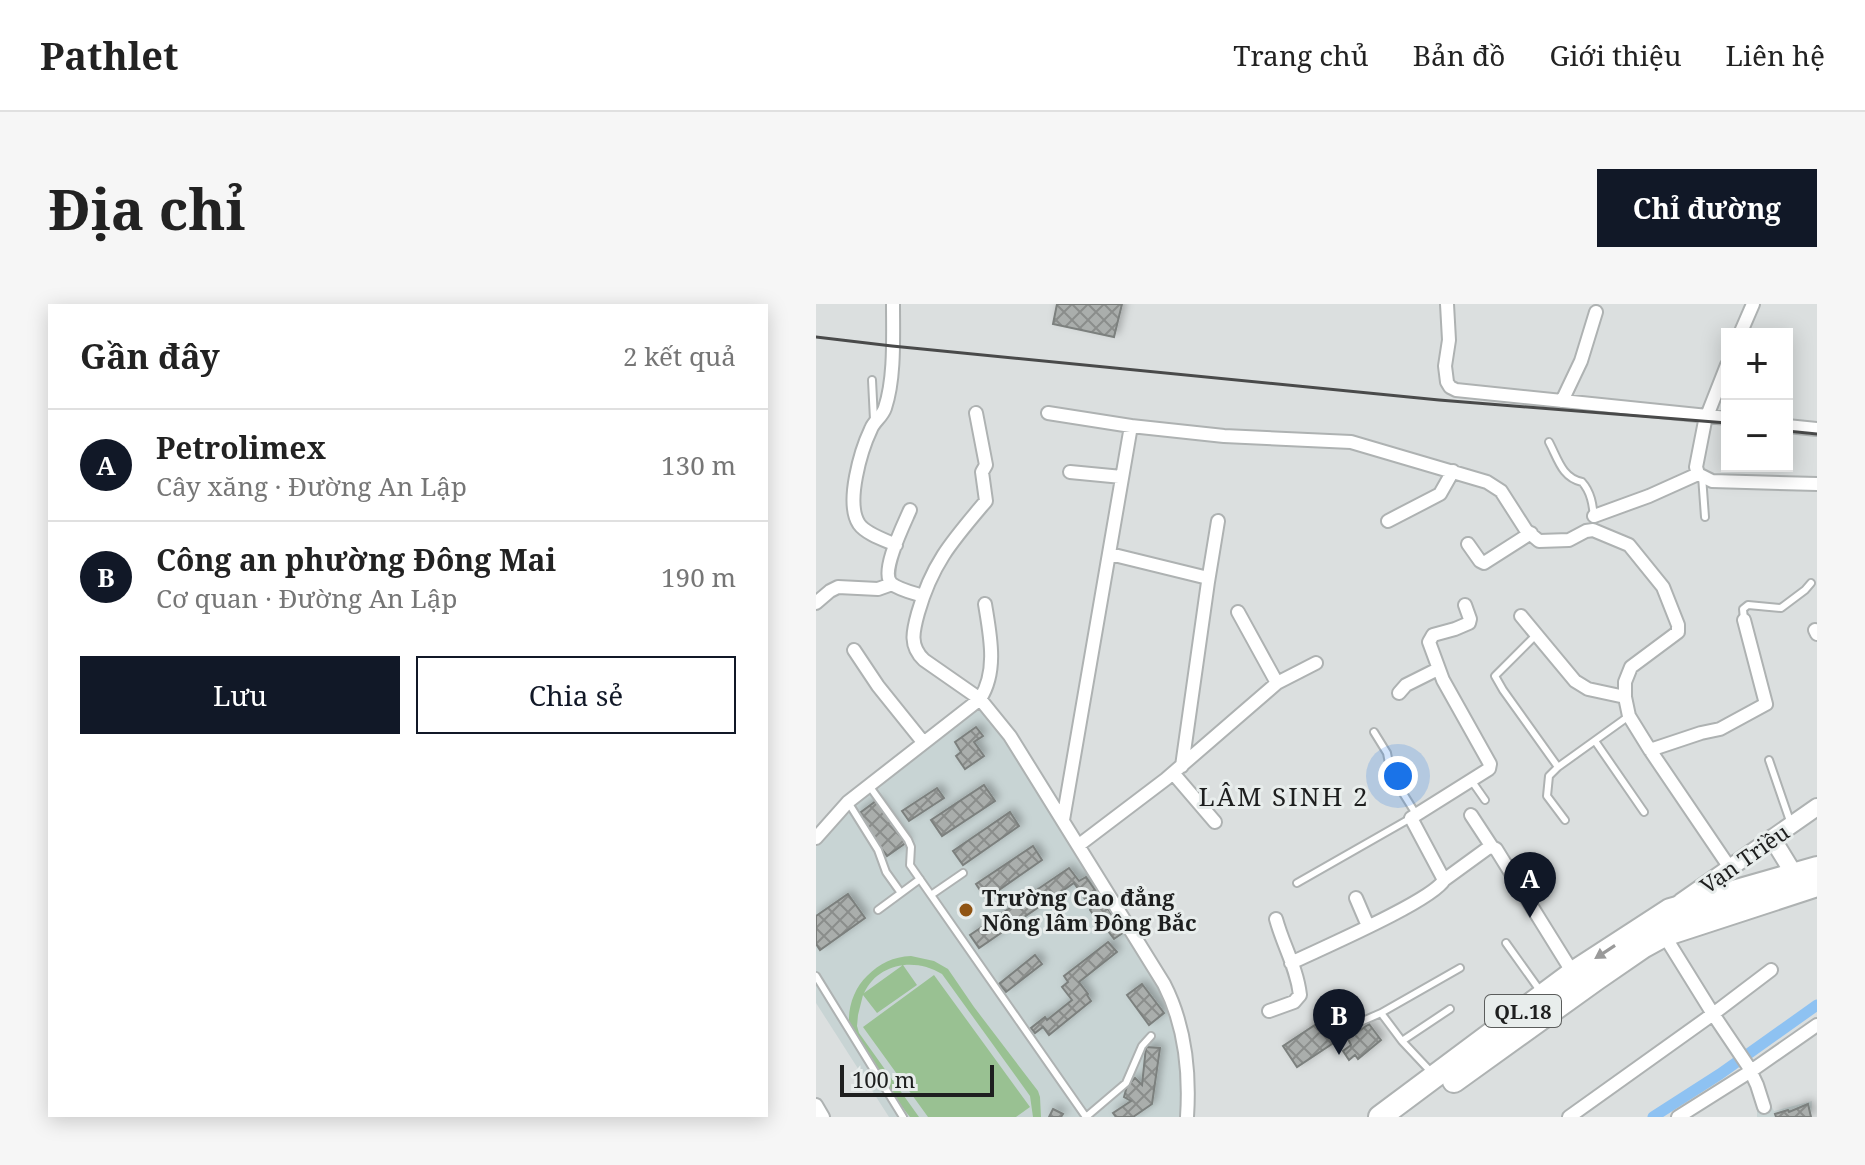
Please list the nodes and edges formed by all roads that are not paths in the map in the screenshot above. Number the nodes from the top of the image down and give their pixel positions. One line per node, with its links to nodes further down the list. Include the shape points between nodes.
1 (893, 304): 13 (street, via 889,389 882,415)
2 (1447, 304): 8 (street, via 1445,366 1450,387)
3 (1753, 304): 5 (street)
4 (1596, 312): 8 (street)
5 (1743, 328)
6 (872, 380): 13 (lane)
7 (1721, 380): 11 (street)
8 (1562, 401): 11 (street)
9 (976, 413): 35 (street, via 986,465 986,501 938,562)
10 (1048, 413): 14 (street)
11 (1707, 416): 12 (street); 20 (street, via 1696,467)
12 (1721, 417)
13 (874, 423): 30 (street, via 860,458 855,513 863,528)
14 (1131, 426): 18 (street, via 1351,442); 21 (street)
15 (1793, 427): 16 (street)
16 (1817, 429)
17 (1549, 442): 27 (lane, via 1568,476 1589,491)
18 (1453, 471): 26 (street, via 1440,494); 28 (street, via 1495,486)
19 (1070, 472): 21 (street)
20 (1700, 475): 22 (street, via 1712,481); 24 (lane); 27 (street)
21 (1122, 477): 31 (street)
22 (1817, 484)
23 (910, 510): 30 (street)
24 (1705, 517)
25 (1218, 521): 32 (street)
26 (1388, 521)
27 (1594, 523): 28 (street, via 1569,540 1539,541); 48 (street, via 1633,549 1663,587 1678,625 1678,632 1631,667)
28 (1531, 533): 29 (street, via 1484,563)
29 (1468, 544)
30 (896, 545): 34 (street, via 887,572)
31 (1110, 554): 32 (street); 66 (street)
32 (1208, 578): 57 (street)
33 (1811, 583): 41 (lane, via 1781,608 1748,605)
34 (892, 584): 35 (street); 36 (street, via 878,589 838,587)
35 (923, 596): 49 (street, via 913,636 917,653)
36 (816, 603)
37 (985, 604): 49 (street, via 991,653)
38 (1465, 605): 45 (street, via 1469,623 1430,638)
39 (1238, 612): 46 (street)
40 (1521, 616): 42 (street)
41 (1744, 620): 54 (street, via 1766,704 1720,729)
42 (1536, 635): 48 (street, via 1575,681); 56 (lane, via 1495,676)
43 (854, 650): 53 (street)
44 (1316, 663): 46 (street)
45 (1438, 669): 47 (street); 58 (street, via 1490,764)
46 (1277, 683): 57 (street)
47 (1399, 693)
48 (1625, 697): 50 (street)
49 (980, 699): 53 (street); 66 (street)
50 (1629, 716): 52 (lane); 54 (street)
51 (1374, 732): 65 (lane)
52 (1595, 741): 56 (lane); 63 (lane)
53 (923, 742): 59 (street)
54 (1650, 750): 74 (street)
55 (1769, 760): 69 (lane)
56 (1558, 767): 67 (lane, via 1549,776 1547,796)
57 (1178, 769): 68 (street); 72 (street)
58 (1471, 780): 60 (lane); 65 (street)
59 (869, 785): 61 (street); 78 (lane, via 908,840 910,865)
60 (1485, 800)
61 (848, 802): 70 (street); 82 (lane)
62 (1817, 807): 69 (street, Vạn Triều)
63 (1644, 812)
64 (1471, 815): 73 (street)
65 (1414, 816): 79 (street); 80 (lane)
66 (1063, 820): 72 (street)
67 (1565, 820)
68 (1215, 822)
69 (1791, 825): 71 (street, Vạn Triều)
70 (816, 838)
71 (1767, 841): 74 (street, Vạn Triều); 77 (street); 83 (street)
72 (1079, 845): 112 (street, via 1177,1013)
73 (1492, 847): 79 (street); 95 (street)
74 (1730, 868): 90 (street, Vạn Triều)
75 (1817, 868): 77 (highway, QL.18)
76 (963, 873): 84 (lane)
77 (1794, 874): 83 (highway, QL.18)
78 (920, 879): 82 (lane); 84 (lane)
79 (1444, 880): 89 (street)
80 (1297, 883)
81 (1817, 885): 88 (highway, QL.18)
82 (901, 893): 86 (lane)
83 (1725, 894): 88 (street); 90 (highway, QL.18)
84 (931, 895): 104 (lane, via 1086,1117 1126,1083)
85 (1356, 898): 89 (street)
86 (878, 910)
87 (1276, 919): 92 (street)
88 (1706, 921): 90 (highway, QL.18)
89 (1368, 926): 92 (street)
90 (1670, 926): 95 (highway, QL.18, one-way to 95); 102 (street); 114 (highway, QL.18)
91 (1506, 943): 97 (lane)
92 (1291, 963): 100 (street, via 1300,995)
93 (1460, 968): 101 (lane)
94 (1771, 970): 102 (street)
95 (1573, 973): 97 (highway, QL.18)
96 (816, 976): 111 (lane)
97 (1543, 995): 107 (highway, QL.18)
98 (1328, 1002): 101 (lane, via 1349,1027)
99 (1450, 1009): 105 (lane)
100 (1269, 1011)
101 (1381, 1013): 105 (lane)
102 (1713, 1014): 106 (street); 115 (street)
103 (1817, 1025): 106 (street)
104 (1151, 1036)
105 (1402, 1041): 107 (lane)
106 (1750, 1069): 109 (street); 116 (street)
107 (1435, 1077): 113 (highway, QL.18)
108 (816, 1105): 110 (street)
109 (1764, 1107)
110 (823, 1117)
111 (903, 1117)
112 (1187, 1117)
113 (1380, 1117)
114 (1404, 1117)
115 (1569, 1117)
116 (1678, 1117)

